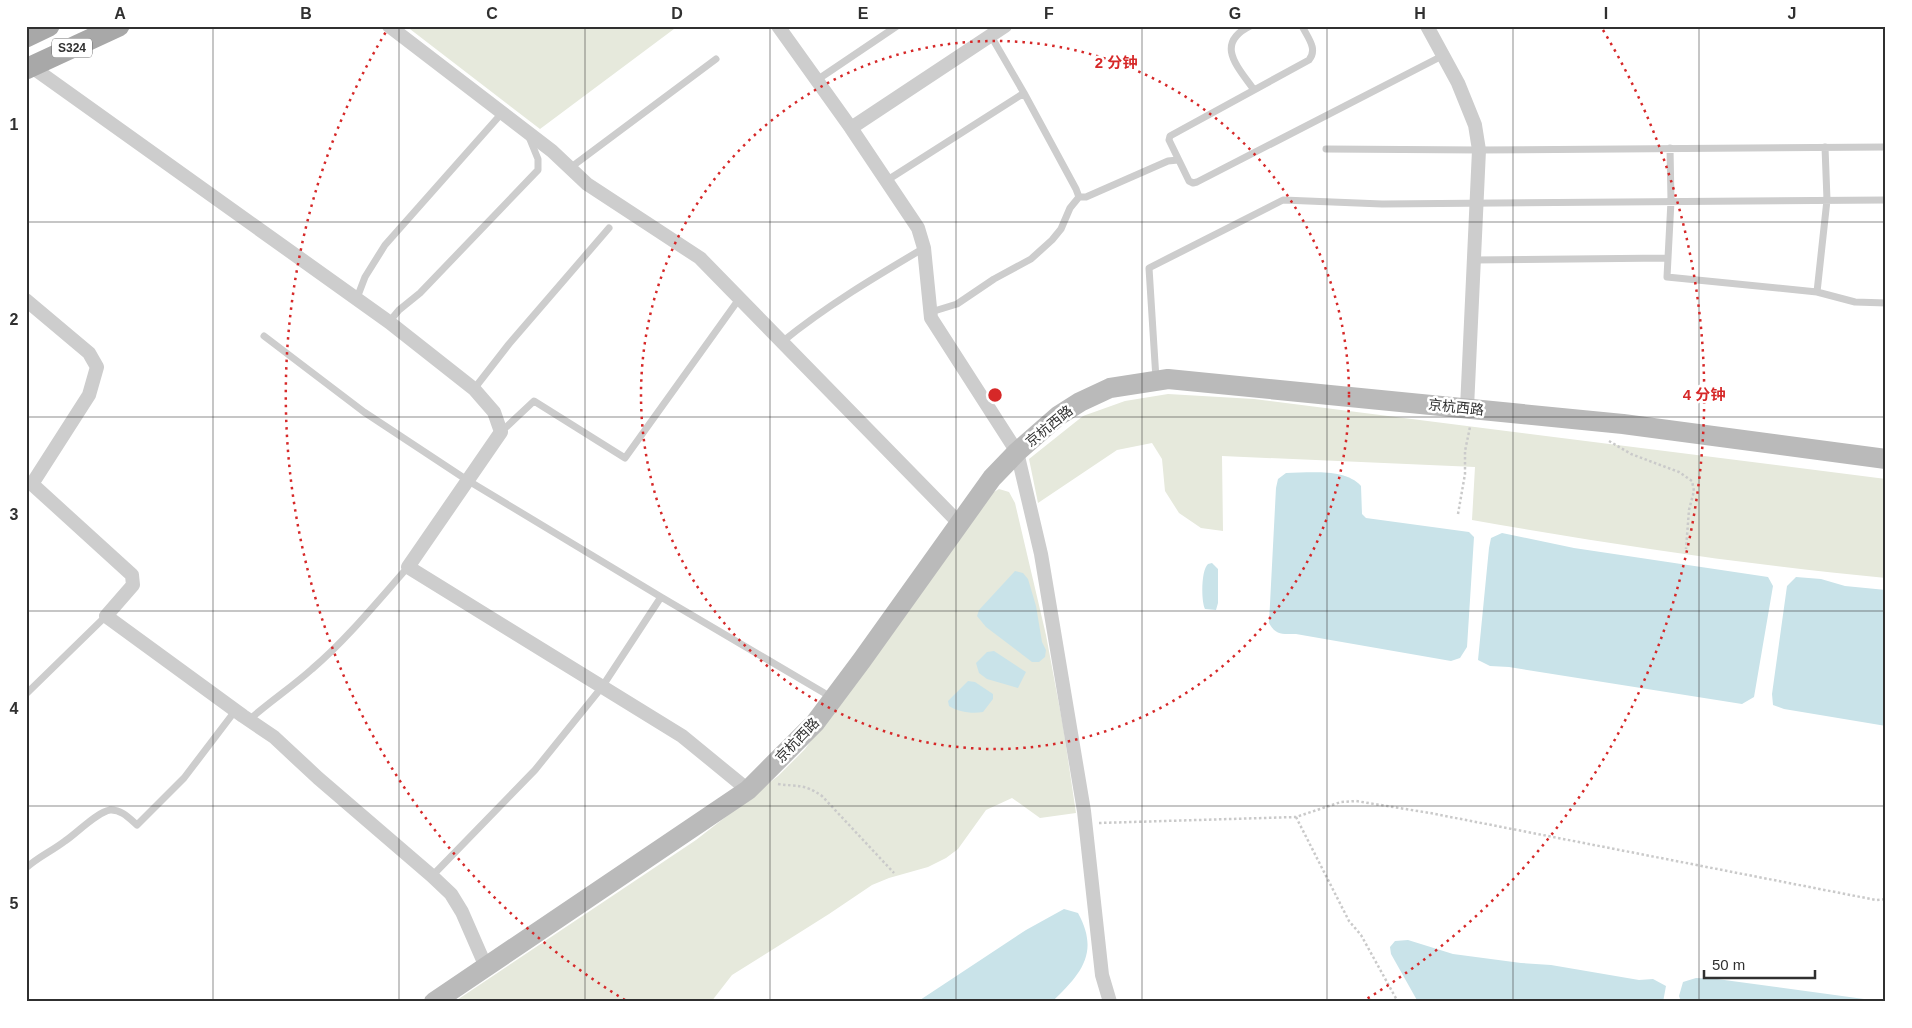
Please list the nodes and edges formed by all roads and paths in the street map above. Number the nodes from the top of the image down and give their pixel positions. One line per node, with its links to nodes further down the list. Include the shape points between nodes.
1 (50, 26): 11 (main road, S324)
2 (119, 26): 14 (main road, S324)
3 (389, 26): 18 (street)
4 (778, 26): 15 (street)
5 (897, 26): 15 (lane)
6 (1005, 26): 10 (street)
7 (1250, 26): 16 (lane, via 1237,32 1230,46 1237,66)
8 (1302, 26): 16 (lane, via 1314,49 1313,55)
9 (1427, 26): 12 (street)
10 (990, 36): 17 (lane); 19 (street)
11 (26, 37)
12 (1444, 56): 25 (street, via 1475,125); 26 (lane, via 1198,182 1189,181)
13 (716, 59): 27 (lane)
14 (29, 68): 39 (street)
15 (817, 80): 19 (street)
16 (1254, 90): 26 (lane, via 1170,136)
17 (1024, 94): 28 (lane); 29 (lane)
18 (502, 113): 20 (street); 39 (lane, via 386,245 365,278)
19 (851, 128): 28 (street)
20 (528, 132): 27 (street); 44 (lane, via 538,159 538,170)
21 (1825, 147): 22 (lane); 23 (lane); 30 (lane)
22 (1886, 147)
23 (1670, 148): 25 (lane); 32 (lane)
24 (1326, 149): 25 (lane)
25 (1479, 150): 33 (street)
26 (1178, 160): 29 (lane, via 1168,161 1086,197)
27 (570, 168): 40 (street, via 587,184 700,258)
28 (886, 181): 35 (street, via 918,228)
29 (1079, 197): 43 (lane, via 1061,229 1031,259 956,304)
30 (1827, 200): 31 (lane); 32 (lane); 38 (lane)
31 (1886, 200)
32 (1671, 201): 33 (lane); 36 (lane)
33 (1476, 203): 37 (street); 47 (lane, via 1283,200 1149,268)
34 (609, 228): 48 (lane)
35 (924, 248): 43 (street); 46 (lane, via 874,278)
36 (1668, 258): 37 (lane); 38 (lane, via 1667,277)
37 (1474, 260): 49 (street)
38 (1817, 292): 42 (lane, via 1854,302)
39 (357, 298): 44 (street)
40 (739, 299): 46 (street); 50 (lane, via 625,458 534,401)
41 (26, 300): 60 (street, via 89,353 97,367 89,395 32,484 132,575 133,585)
42 (1886, 303)
43 (930, 312): 52 (street)
44 (389, 322): 48 (street)
45 (264, 336): 54 (lane, via 364,412)
46 (782, 342): 56 (street)
47 (1156, 381): 49 (main road, 京杭西路, via 1177,380); 52 (main road, 京杭西路, via 1110,388 1080,402 1058,416)
48 (474, 389): 50 (street, via 494,412)
49 (1472, 409): 53 (main road, 京杭西路, via 1623,424); 55 (path)
50 (501, 432): 54 (street)
51 (1605, 439): 57 (path, via 1692,481 1694,491)
52 (1017, 452): 56 (main road, 京杭西路, via 992,478); 68 (street, via 1041,554)
53 (1886, 459)
54 (467, 480): 58 (street); 59 (lane)
55 (1458, 514)
56 (959, 523): 63 (main road, 京杭西路)
57 (1686, 549)
58 (408, 567): 61 (street); 65 (lane, via 313,669)
59 (661, 597): 61 (lane); 63 (lane)
60 (106, 616): 62 (lane); 64 (street)
61 (602, 687): 66 (street, via 682,736); 71 (lane, via 535,770)
62 (26, 694)
63 (833, 698): 66 (main road, 京杭西路, via 814,724)
64 (235, 711): 65 (street); 69 (lane, via 184,778 137,825 119,811 110,810)
65 (249, 720): 71 (street, via 274,737)
66 (752, 786): 70 (path, via 800,785 812,789); 73 (main road, 京杭西路)
67 (1296, 817): 68 (path); 72 (path, via 1341,802 1356,801 1876,900); 76 (path, via 1349,921 1361,935)
68 (1085, 823): 75 (street, via 1102,975)
69 (26, 868)
70 (894, 873)
71 (432, 876): 73 (street, via 451,894 462,912)
72 (1886, 899)
73 (486, 967): 74 (main road, 京杭西路)
74 (434, 1002)
75 (1110, 1002)
76 (1398, 1002)

